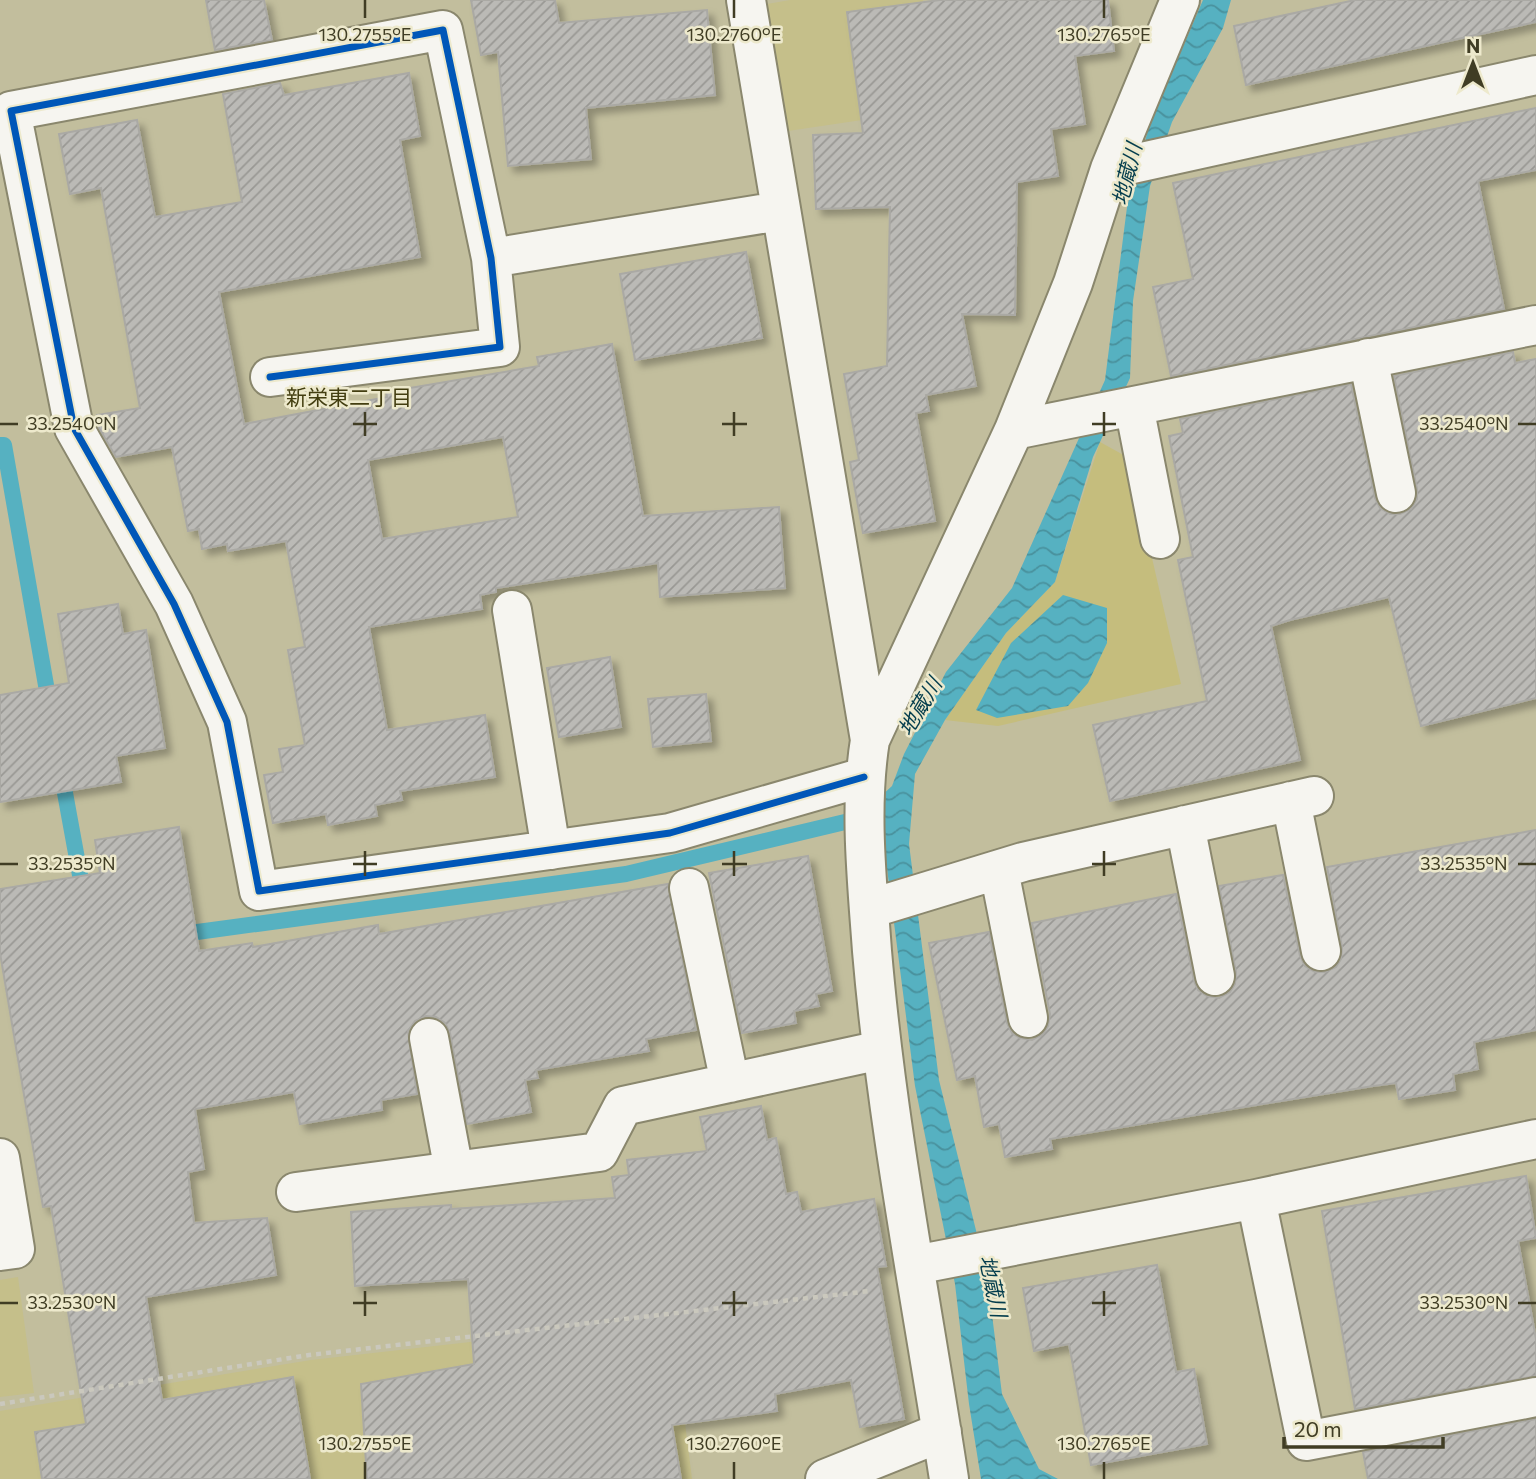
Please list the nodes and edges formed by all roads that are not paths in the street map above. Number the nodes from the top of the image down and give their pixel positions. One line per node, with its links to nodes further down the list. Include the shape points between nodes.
1 (746, 0): 5 (street)
2 (1180, 0): 4 (street)
3 (1536, 75): 4 (street)
4 (1110, 169): 11 (street, via 1073,283)
5 (780, 211): 6 (street); 15 (street)
6 (491, 258): 9 (street, via 500,348); 18 (street, via 443,30 11,111 74,428 174,604 227,722 259,891)
7 (1536, 325): 8 (street)
8 (1368, 358): 10 (street); 12 (street)
9 (270, 377)
10 (1134, 405): 11 (street); 13 (street)
11 (1014, 430): 15 (street)
12 (1396, 494)
13 (1160, 539)
14 (512, 610): 18 (street)
15 (870, 740): 16 (street)
16 (864, 778): 18 (street, via 670,833); 21 (street)
17 (1185, 825): 19 (street); 22 (street, via 1303,799); 23 (street)
18 (551, 850)
19 (999, 870): 21 (street); 24 (street)
20 (689, 888): 27 (street)
21 (869, 909): 26 (street)
22 (1321, 951)
23 (1215, 976)
24 (1028, 1017)
25 (429, 1038): 30 (street)
26 (881, 1050): 27 (street); 34 (street)
27 (730, 1083): 30 (street, via 623,1106 599,1152)
28 (1536, 1139): 32 (street)
29 (0, 1158): 33 (street, via 15,1249)
30 (454, 1171): 31 (street)
31 (296, 1192)
32 (1256, 1199): 34 (street, via 993,1250); 35 (street, via 1306,1441)
33 (0, 1251)
34 (917, 1275): 36 (street)
35 (1536, 1397)
36 (942, 1432): 37 (street); 38 (street)
37 (825, 1479)
38 (949, 1479)

